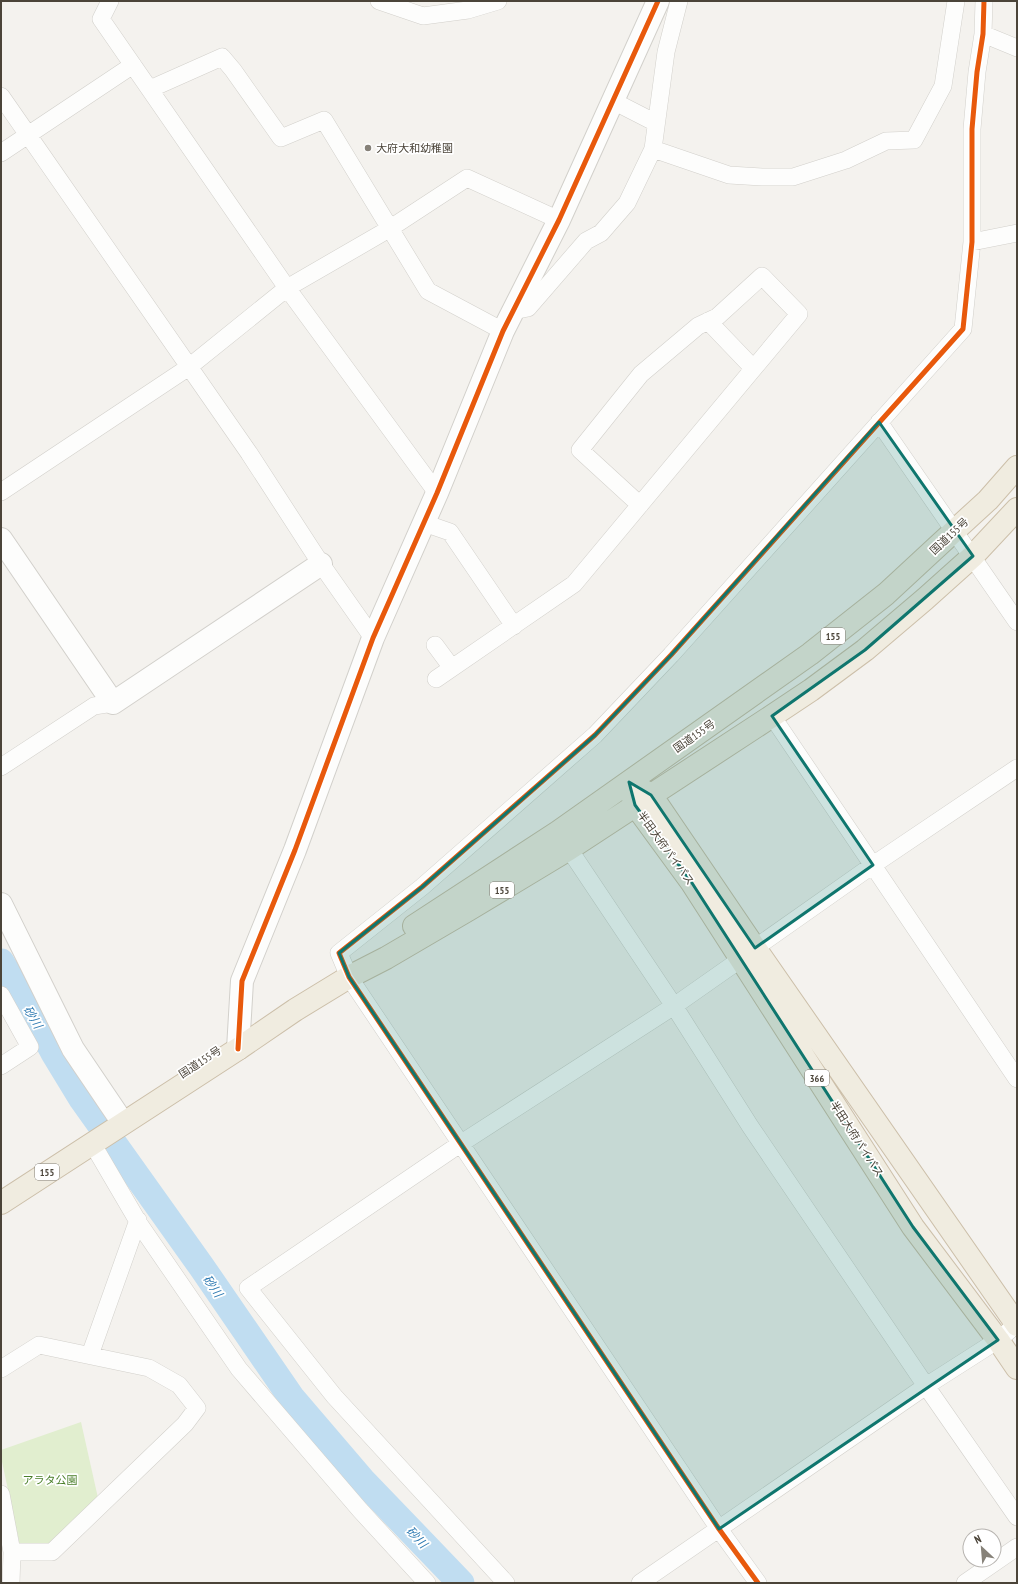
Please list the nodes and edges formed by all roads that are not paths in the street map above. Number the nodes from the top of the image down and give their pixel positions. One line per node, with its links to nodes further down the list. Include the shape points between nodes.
1 (110, 1): 10 (street, via 101,19)
2 (379, 1): 3 (street, via 423,16 468,10)
3 (498, 1)
4 (658, 1): 13 (street)
5 (679, 1): 14 (street, via 666,52)
6 (956, 1): 16 (street, via 943,86 914,140 886,141 846,160 793,177 729,174)
7 (984, 1): 8 (street)
8 (983, 34): 9 (street); 21 (street, via 972,129)
9 (1017, 48)
10 (133, 65): 11 (street); 15 (street)
11 (150, 89): 19 (street, via 222,57 281,138 324,120); 22 (street)
12 (1, 96): 15 (street)
13 (613, 101): 14 (street); 18 (street)
14 (656, 123): 16 (street)
15 (28, 135): 17 (street); 26 (street)
16 (652, 149): 23 (street, via 622,209 601,233 586,241 528,308)
17 (1, 153)
18 (559, 220): 19 (street, via 467,178); 23 (street)
19 (389, 229): 22 (street); 25 (street, via 428,291)
20 (1017, 233): 21 (street)
21 (972, 242): 28 (street, via 963,329)
22 (288, 288): 26 (street); 31 (street)
23 (513, 311): 25 (street)
24 (708, 321): 27 (street); 27 (street, via 716,317 762,276 799,314); 32 (street, via 698,326 641,374 580,450)
25 (503, 331): 31 (street)
26 (189, 367): 30 (street); 38 (street)
27 (753, 368): 32 (street)
28 (879, 422): 35 (street); 55 (street, via 671,655 594,735 422,887 339,952)
29 (1017, 467): 35 (highway, 国道155号 / 155, via 988,500)
30 (1, 492)
31 (437, 493): 34 (street)
32 (640, 505): 40 (street, via 574,584)
33 (1017, 509): 37 (highway, 国道155号 / 155)
34 (424, 523): 40 (street, via 450,532); 41 (street)
35 (955, 530): 37 (street); 49 (highway, 国道155号 / 155, via 886,594 810,654)
36 (1, 539): 45 (street)
37 (973, 556): 39 (street); 46 (highway, 国道155号 / 155, via 865,650)
38 (321, 564): 41 (street); 45 (street)
39 (1017, 622)
40 (514, 626): 43 (street)
41 (373, 638): 58 (street, via 295,850 242,981)
42 (435, 644): 43 (street)
43 (452, 668): 44 (street)
44 (436, 679)
45 (113, 703): 47 (street, via 94,706)
46 (772, 716): 50 (highway, 国道155号 / 155); 52 (street)
47 (1, 767)
48 (1017, 768): 52 (street)
49 (629, 782): 50 (highway, 半田大府パイパス / 366); 55 (highway, 国道155号 / 155, via 383,947)
50 (643, 800): 51 (highway, 国道155号 / 155); 54 (highway, 半田大府パイパス / 366)
51 (569, 849): 55 (highway, 国道155号 / 155, via 386,958); 57 (street)
52 (873, 865): 54 (street); 60 (street)
53 (1, 904): 61 (street, via 73,1049)
54 (748, 954): 57 (street); 66 (highway, 半田大府パイパス / 366); 67 (highway, 半田大府パイパス / 366, via 913,1227)
55 (349, 977): 58 (highway, 国道155号 / 155); 63 (street)
56 (1, 995): 59 (street, via 30,1047)
57 (674, 1006): 63 (street); 71 (street, via 750,1126)
58 (238, 1048): 61 (highway, 国道155号 / 155)
59 (1, 1066)
60 (1017, 1079)
61 (123, 1123): 62 (highway, 国道155号 / 155)
62 (92, 1142): 64 (highway, 国道155号 / 155); 65 (street)
63 (460, 1144): 74 (street); 79 (street, via 248,1288 334,1396)
64 (1, 1203)
65 (138, 1220): 68 (street); 78 (street, via 238,1369)
66 (1017, 1325): 67 (street)
67 (998, 1340): 69 (highway, 半田大府パイパス / 366); 71 (street)
68 (90, 1355): 70 (street, via 39,1345); 76 (street, via 149,1368 179,1385 197,1408 185,1424 52,1552)
69 (1017, 1368)
70 (1, 1369)
71 (926, 1386): 73 (street); 74 (street)
72 (1, 1494): 76 (street)
73 (1017, 1517)
74 (719, 1529): 80 (street); 81 (street)
75 (1017, 1547): 82 (street)
76 (12, 1552): 77 (street)
77 (11, 1583)
78 (427, 1583)
79 (506, 1583)
80 (640, 1583)
81 (758, 1583)
82 (965, 1583)

